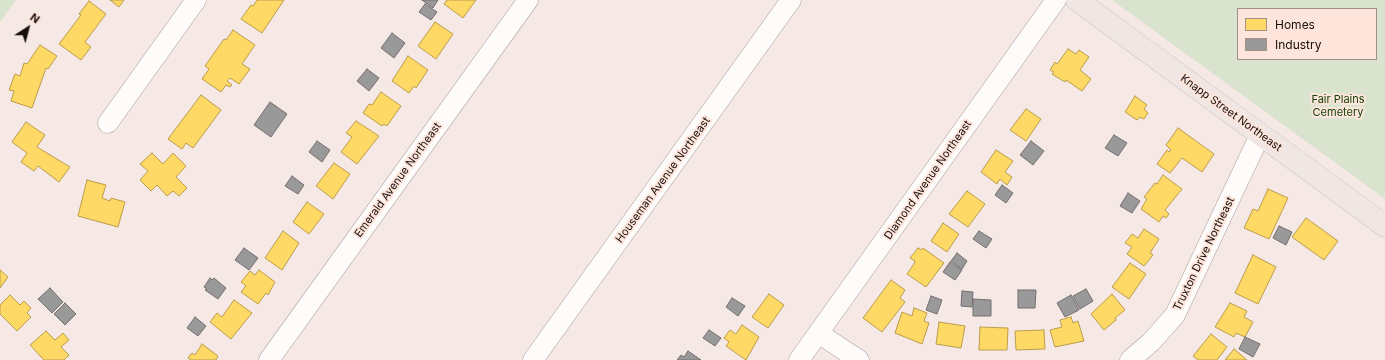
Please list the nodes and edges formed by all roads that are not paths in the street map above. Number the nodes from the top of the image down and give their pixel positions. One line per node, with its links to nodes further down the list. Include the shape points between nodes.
1 (196, 0): 6 (street)
2 (528, 0): 10 (street, Emerald Avenue Northeast)
3 (791, 0): 11 (street, Houseman Avenue Northeast)
4 (1056, 0): 9 (street, Diamond Avenue Northeast)
5 (1076, 0): 7 (main road, Knapp Street Northeast)
6 (108, 123)
7 (1260, 135): 8 (main road, Knapp Street Northeast); 14 (street, Truxton Drive Northeast, via 1175,315 1151,342)
8 (1385, 226)
9 (818, 334): 12 (street, Diamond Avenue Northeast); 13 (street)
10 (269, 360)
11 (533, 360)
12 (799, 360)
13 (859, 360)
14 (1130, 360)

